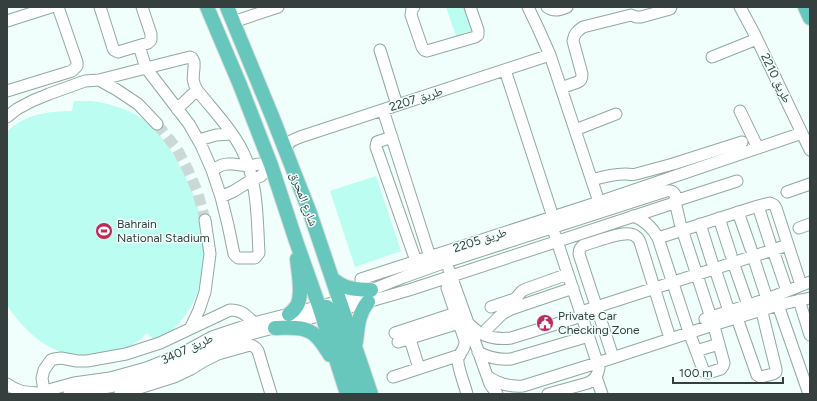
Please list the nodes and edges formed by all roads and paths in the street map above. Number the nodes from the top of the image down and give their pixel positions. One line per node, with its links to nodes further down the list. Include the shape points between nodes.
1 (51, 7): 18 (street)
2 (58, 7): 30 (street, via 77,66 74,70)
3 (100, 7): 21 (street, via 114,50 120,52)
4 (142, 7): 21 (street, via 152,38 148,43)
5 (207, 7): 47 (main road, شارع المحرق)
6 (226, 7): 19 (main road, شارع المحرق)
7 (278, 7): 16 (street)
8 (414, 7): 9 (street, via 411,15 422,47 427,51 478,35)
9 (470, 7)
10 (528, 7): 23 (street)
11 (547, 7): 12 (street, via 552,10)
12 (567, 7)
13 (671, 7): 28 (street, via 641,17 632,15 579,29 573,41 582,78)
14 (740, 7): 20 (street, طريق 2210)
15 (805, 7): 17 (main road)
16 (258, 10): 19 (street)
17 (810, 18)
18 (7, 22)
19 (233, 22): 44 (main road, شارع المحرق)
20 (757, 39): 24 (street); 40 (street, طريق 2210)
21 (137, 46): 25 (street)
22 (380, 50): 31 (street)
23 (550, 55): 26 (street, طريق 2207); 28 (street)
24 (712, 57)
25 (146, 68): 27 (street); 29 (street, via 190,57 194,62 193,77); 32 (street)
26 (505, 70): 31 (street, طريق 2207); 64 (street)
27 (99, 80): 36 (street, via 85,81 49,94); 37 (street, via 138,104)
28 (561, 88): 38 (street)
29 (197, 90): 32 (street); 39 (street)
30 (7, 91)
31 (398, 106): 33 (street, طريق 2207)
32 (178, 109): 42 (street)
33 (383, 110): 41 (street); 44 (street, طريق 2207, via 300,137 291,141)
34 (740, 111): 45 (street)
35 (616, 114): 38 (street)
36 (7, 117)
37 (157, 124)
38 (575, 130): 51 (street)
39 (232, 134): 42 (street); 48 (street)
40 (802, 134): 45 (street, طريق 2205); 46 (street, طريق 2210)
41 (392, 137): 75 (street); 77 (street, via 379,142 376,147)
42 (199, 140): 49 (street)
43 (742, 142): 51 (street, via 636,174)
44 (285, 148): 47 (main road); 60 (main road, شارع المحرق)
45 (758, 148): 57 (street, طريق 2205)
46 (810, 150)
47 (271, 165): 48 (street); 50 (street, via 262,176); 60 (main road, via 283,170 300,206); 70 (main road, شارع المحرق)
48 (248, 166): 49 (street, via 227,164); 50 (street)
49 (212, 170): 55 (street)
50 (253, 179): 55 (street); 55 (street, via 259,253 255,258 238,258 234,254)
51 (592, 180): 57 (street)
52 (737, 181): 56 (street)
53 (810, 184): 54 (street)
54 (787, 192)
55 (220, 197)
56 (675, 201): 61 (street); 64 (street, via 676,196 671,190); 68 (street)
57 (599, 202): 64 (street, طريق 2205)
58 (758, 206): 59 (street); 72 (street, via 768,202 774,205); 73 (street)
59 (738, 212): 62 (street); 74 (street)
60 (310, 213): 84 (main road, شارع المحرق)
61 (633, 216): 69 (street, via 648,224); 71 (street)
62 (719, 218): 65 (street); 76 (street)
63 (205, 220): 109 (street, via 210,254 206,292)
64 (553, 222): 71 (street); 75 (street, طريق 2205); 78 (street)
65 (700, 224): 68 (street); 79 (street)
66 (810, 224): 67 (street)
67 (799, 228)
68 (682, 230): 69 (street); 81 (street)
69 (658, 238): 86 (street)
70 (296, 241): 99 (main road, شارع المحرق); 101 (main road, via 300,292 297,307)
71 (557, 241): 80 (street); 83 (street)
72 (788, 245): 73 (street); 87 (street)
73 (771, 247): 74 (street); 90 (street)
74 (752, 252): 76 (street); 100 (street)
75 (430, 257): 77 (street, طريق 2205)
76 (732, 259): 79 (street); 95 (street)
77 (416, 261): 85 (street, طريق 2205)
78 (446, 262): 82 (street); 83 (street)
79 (714, 266): 81 (street); 103 (street)
80 (568, 274): 88 (street); 97 (street, via 526,288 515,299)
81 (697, 274): 86 (street); 107 (street)
82 (404, 277): 91 (street, via 409,283); 92 (street)
83 (451, 277): 91 (street); 104 (street)
84 (333, 279): 92 (main road, via 341,285); 99 (main road, شارع المحرق)
85 (361, 280)
86 (672, 282): 89 (street); 110 (street)
87 (806, 283): 90 (street)
88 (573, 288): 102 (street); 113 (street, via 511,309 502,314)
89 (654, 288): 98 (street); 98 (street, via 640,242 635,235 621,234 584,245 579,254); 111 (street)
90 (786, 289): 100 (street)
91 (409, 290): 92 (street)
92 (369, 296): 99 (street); 119 (main road, via 361,312)
93 (810, 298): 94 (street)
94 (799, 300): 96 (street); 114 (street)
95 (747, 302): 100 (street); 103 (street)
96 (778, 305): 100 (street); 105 (street)
97 (491, 307)
98 (596, 307): 102 (street); 120 (street)
99 (331, 308): 101 (street, طريق 3407); 108 (street, طريق 3407); 119 (main road, شارع المحرق); 125 (main road, شارع المحرق); 137 (main road)
100 (764, 308): 103 (street); 103 (street, via 776,372 761,378 757,375); 105 (street)
101 (289, 314): 106 (street, طريق 3407)
102 (581, 314): 113 (street, via 512,338 499,339); 115 (street)
103 (733, 315): 107 (street)
104 (461, 319): 112 (street, via 443,322); 113 (street); 122 (street); 123 (street, via 465,344)
105 (783, 319): 143 (street)
106 (254, 323): 109 (street, via 244,312 230,310); 126 (street, طريق 3407, via 212,337)
107 (713, 324): 110 (street); 117 (street)
108 (275, 328): 125 (main road, via 302,328 313,333); 126 (street, طريق 3407, via 224,341)
109 (190, 329): 132 (street, via 160,343 126,354 87,361 62,358 51,360 44,370)
110 (688, 329): 111 (street); 118 (street); 121 (street)
111 (668, 332): 118 (street)
112 (408, 334): 116 (street); 127 (street)
113 (482, 334)
114 (810, 335)
115 (589, 336): 122 (street, via 511,359 500,360); 124 (street)
116 (397, 338)
117 (719, 344): 121 (street); 121 (street, via 724,365 721,369 708,373 704,372)
118 (640, 345): 120 (street); 124 (street)
119 (355, 346): 138 (main road, شارع المحرق)
120 (611, 351): 124 (street)
121 (696, 351)
122 (478, 352): 128 (street)
123 (460, 355): 127 (street); 139 (street, via 458,364)
124 (596, 359): 128 (street, via 523,386 504,385); 130 (street)
125 (337, 365): 136 (main road, شارع المحرق)
126 (176, 366): 132 (street, طريق 3407, via 146,368); 133 (street, طريق 3407, via 114,386); 134 (street); 135 (street, via 247,345 254,346 258,351)
127 (420, 368): 129 (street)
128 (487, 376): 140 (street)
129 (393, 377)
130 (596, 377): 141 (street, via 588,383); 142 (street)
131 (7, 384): 132 (street, via 15,390)
132 (38, 393)
133 (69, 394)
134 (120, 394)
135 (271, 394)
136 (347, 394)
137 (360, 394)
138 (371, 394)
139 (468, 394)
140 (497, 394)
141 (548, 394)
142 (602, 394)
143 (809, 394)

